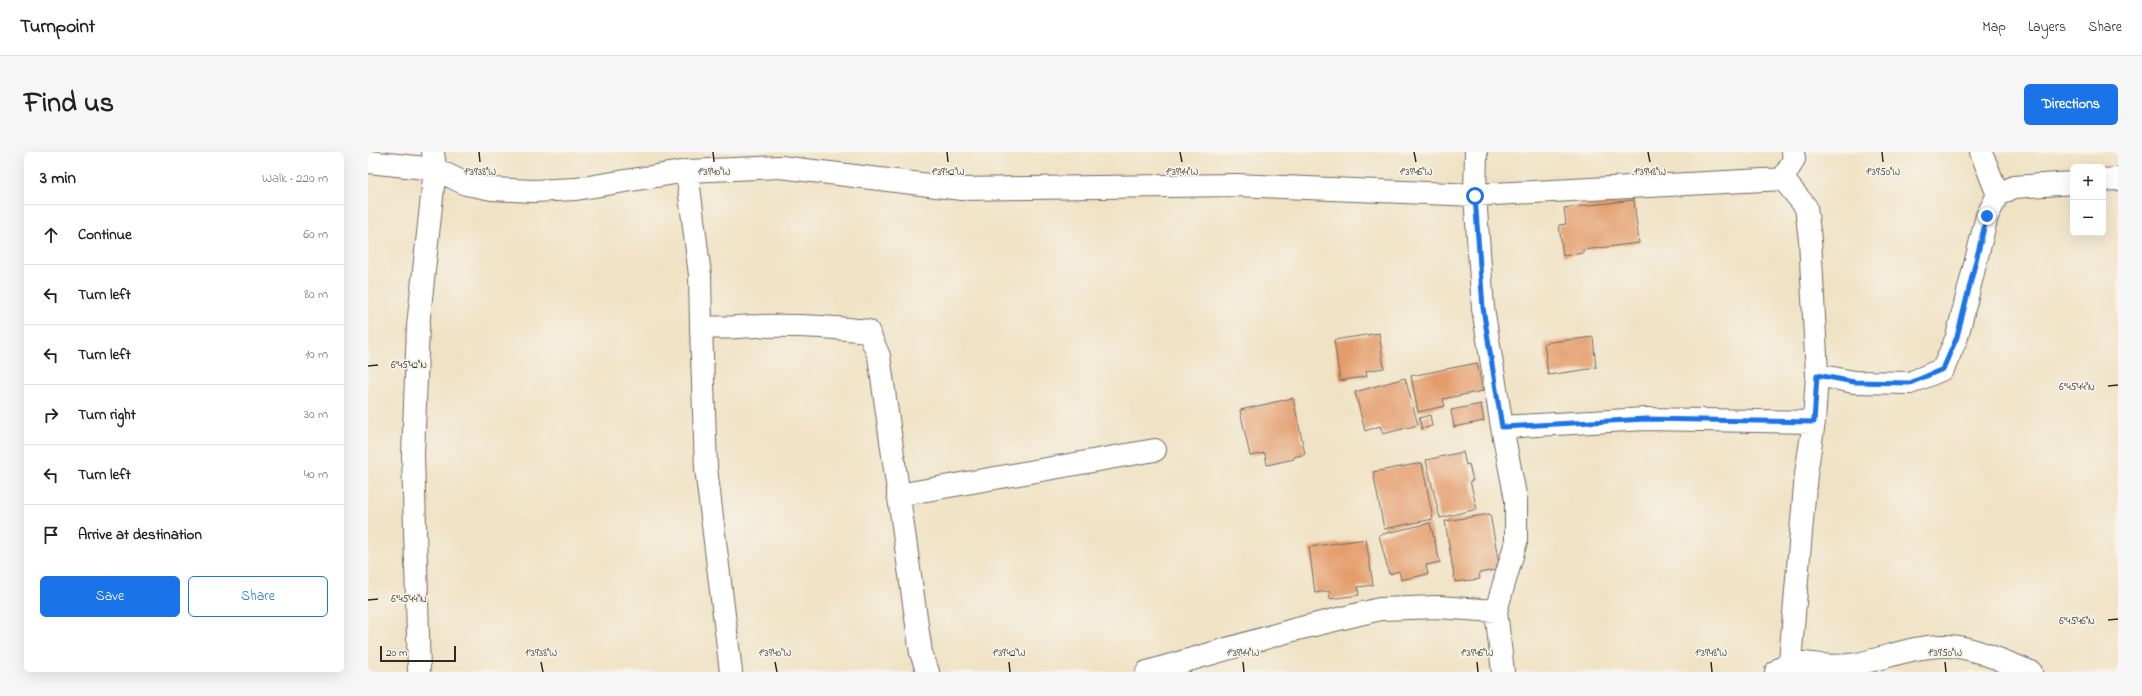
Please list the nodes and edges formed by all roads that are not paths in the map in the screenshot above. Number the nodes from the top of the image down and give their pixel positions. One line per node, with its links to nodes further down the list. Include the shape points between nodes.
1 (1476, 152): 13 (street)
2 (1793, 152): 9 (street, via 1794,159)
3 (1981, 152): 12 (street)
4 (781, 160): 7 (street); 13 (street, via 962,189 1236,185)
5 (434, 161): 6 (street); 7 (street, via 466,184 492,189 533,191 576,189); 22 (street, via 418,326 413,455)
6 (368, 162)
7 (687, 171): 14 (street, via 700,275)
8 (2118, 179): 10 (street)
9 (1783, 180): 13 (street); 15 (street, via 1806,207)
10 (2106, 180)
11 (2070, 183): 12 (street, via 2014,187)
12 (1998, 195): 15 (street, via 1987,216 1957,337 1943,369 1910,383 1854,382)
13 (1475, 196): 17 (street, via 1483,308)
14 (701, 326): 19 (street, via 718,329 759,326 868,331 879,356); 23 (street, via 706,468)
15 (1817, 375): 16 (street)
16 (1814, 422): 17 (street, via 1646,419); 21 (street)
17 (1502, 427): 20 (street, via 1516,500 1516,542)
18 (1155, 450): 19 (street)
19 (898, 494): 24 (street, via 921,653)
20 (1496, 611): 25 (street, via 1438,607 1380,609 1293,630); 26 (street)
21 (1783, 666): 27 (street, via 1856,664 1911,649 1948,646 1986,655)
22 (418, 672)
23 (732, 672)
24 (928, 672)
25 (1147, 672)
26 (1502, 672)
27 (2031, 672)

